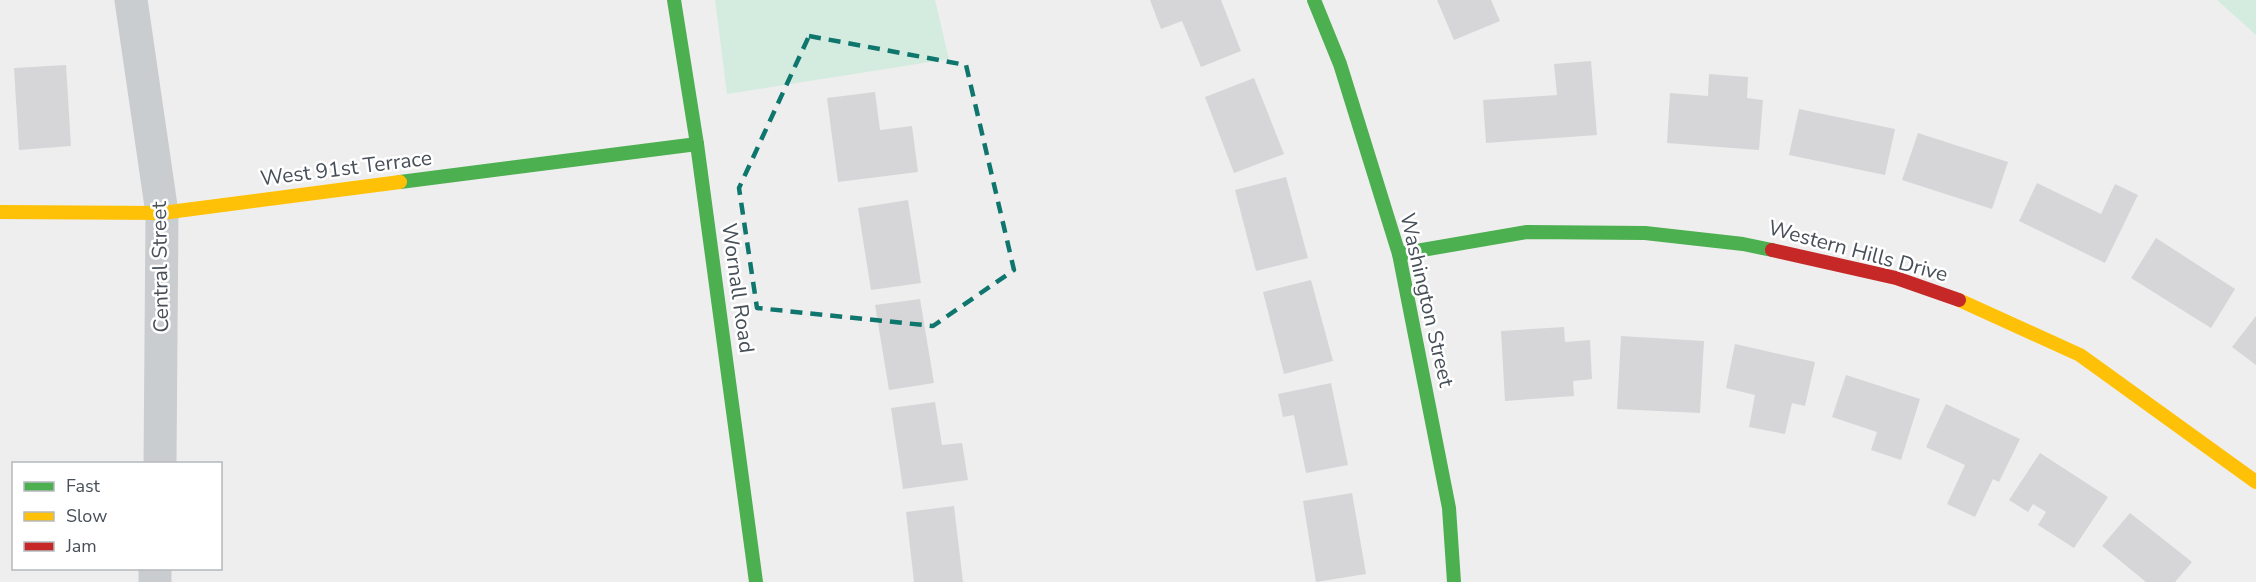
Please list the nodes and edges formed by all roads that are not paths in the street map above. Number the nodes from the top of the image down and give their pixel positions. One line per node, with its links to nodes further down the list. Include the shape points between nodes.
1 (131, 0): 6 (street, Central Street)
2 (674, 0): 4 (street, Wornall Road)
3 (1314, 0): 7 (street, Washington Street, via 1340,64)
4 (697, 144): 6 (street, West 91st Terrace); 10 (street, Wornall Road)
5 (0, 212): 6 (street, West 91st Terrace)
6 (162, 213): 8 (street, Central Street)
7 (1399, 254): 9 (street, Western Hills Drive, via 1527,231 1645,233 1743,243 1896,278 1971,304 2080,355); 11 (street, Washington Street, via 1449,508)
8 (160, 462)
9 (2256, 482)
10 (756, 582)
11 (1454, 582)

